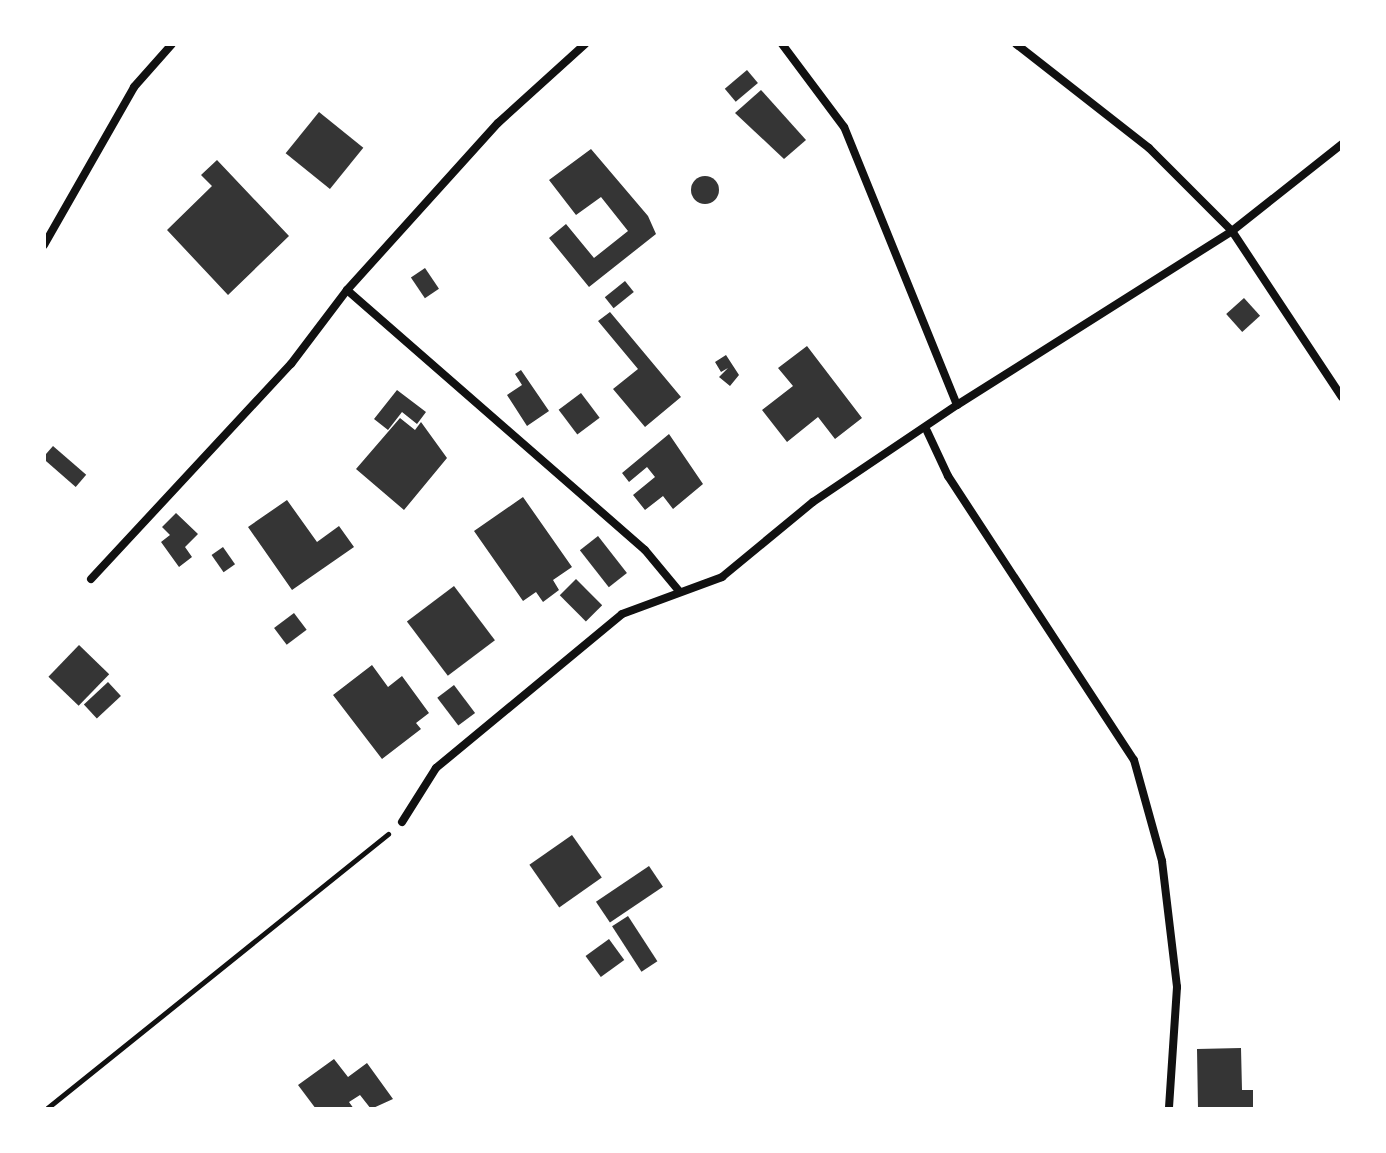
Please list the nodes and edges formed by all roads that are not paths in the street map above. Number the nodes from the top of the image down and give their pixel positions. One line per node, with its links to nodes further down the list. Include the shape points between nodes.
1 (172, 44): 7 (street, via 134,87)
2 (585, 44): 8 (street, via 498,123)
3 (782, 44): 10 (street, via 844,127)
4 (1016, 44): 6 (street, via 1149,148)
5 (1342, 144): 6 (street)
6 (1232, 231): 9 (street); 10 (street)
7 (44, 245)
8 (347, 290): 12 (street, via 291,364); 13 (street, via 645,550)
9 (1342, 397)
10 (957, 405): 11 (street)
11 (927, 431): 13 (street, via 813,502 722,577); 15 (street, via 948,476 1134,760 1162,861 1177,987)
12 (91, 579)
13 (679, 591): 14 (street, via 622,614 436,768)
14 (402, 822)
15 (1169, 1109)

